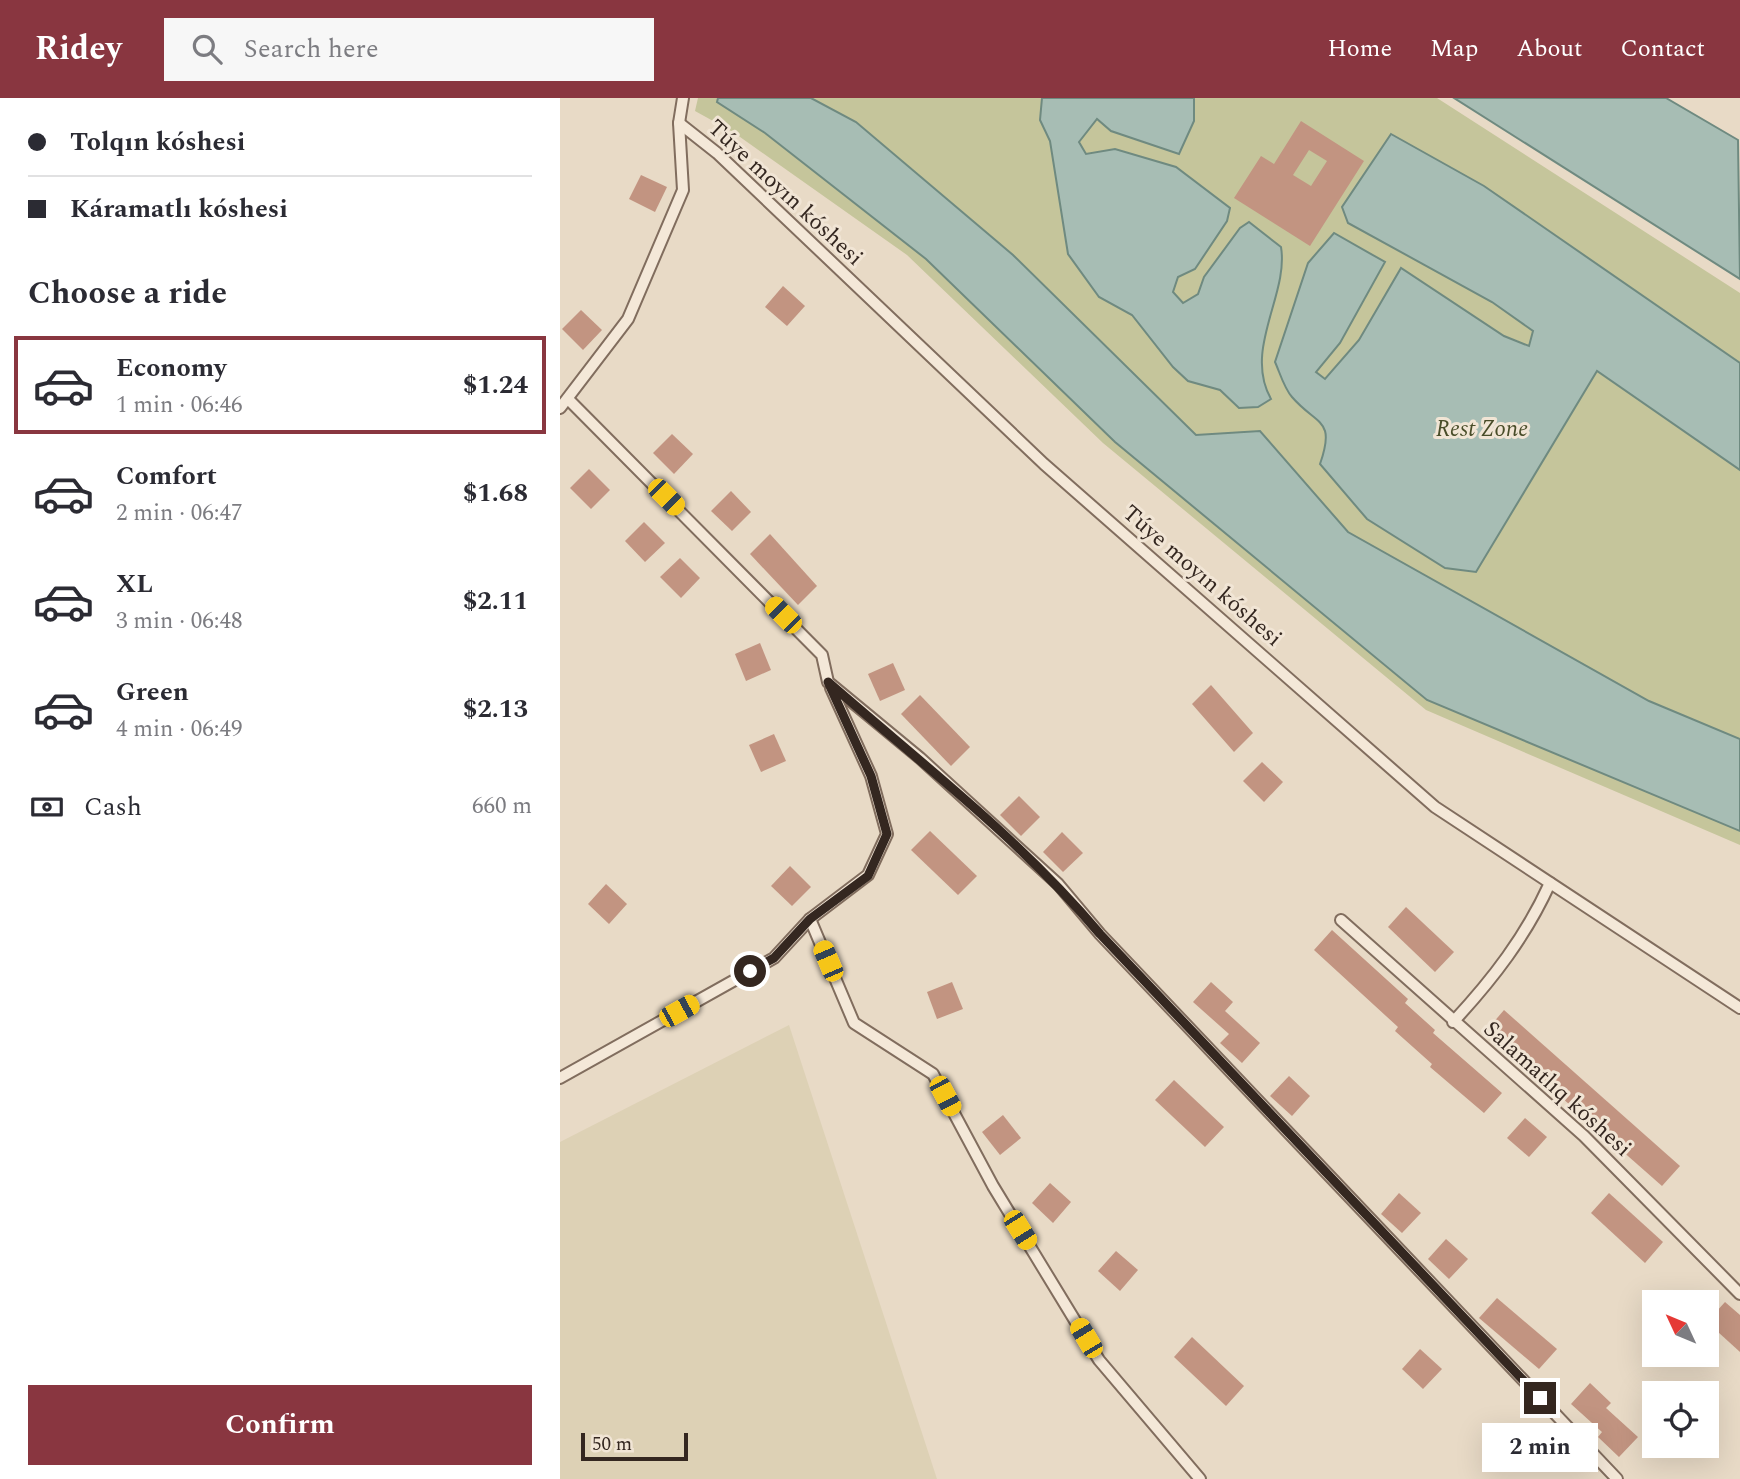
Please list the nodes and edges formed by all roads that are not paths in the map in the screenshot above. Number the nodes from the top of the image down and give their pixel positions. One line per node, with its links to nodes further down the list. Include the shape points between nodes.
1 (682, 98): 2 (street)
2 (679, 123): 3 (street, via 683,190 628,319); 6 (street, Túye moyın kóshesi, via 717,153 1044,464 1435,807)
3 (568, 399): 4 (street); 5 (street, via 822,654)
4 (560, 408)
5 (828, 682): 7 (street, via 871,776 887,834 868,876); 14 (street, via 920,758 1058,884 1119,955)
6 (1550, 883): 9 (street, Túye moyın kóshesi); 10 (street, via 1534,918 1492,980)
7 (810, 919): 11 (street, via 774,958); 13 (street, via 854,1023 933,1074 993,1186 1099,1360)
8 (1341, 920): 10 (street, Salamatlıq kóshesi)
9 (1740, 1008)
10 (1453, 1022): 12 (street, Salamatlıq kóshesi, via 1584,1136)
11 (560, 1078)
12 (1740, 1294)
13 (1200, 1479)
14 (1617, 1479)

